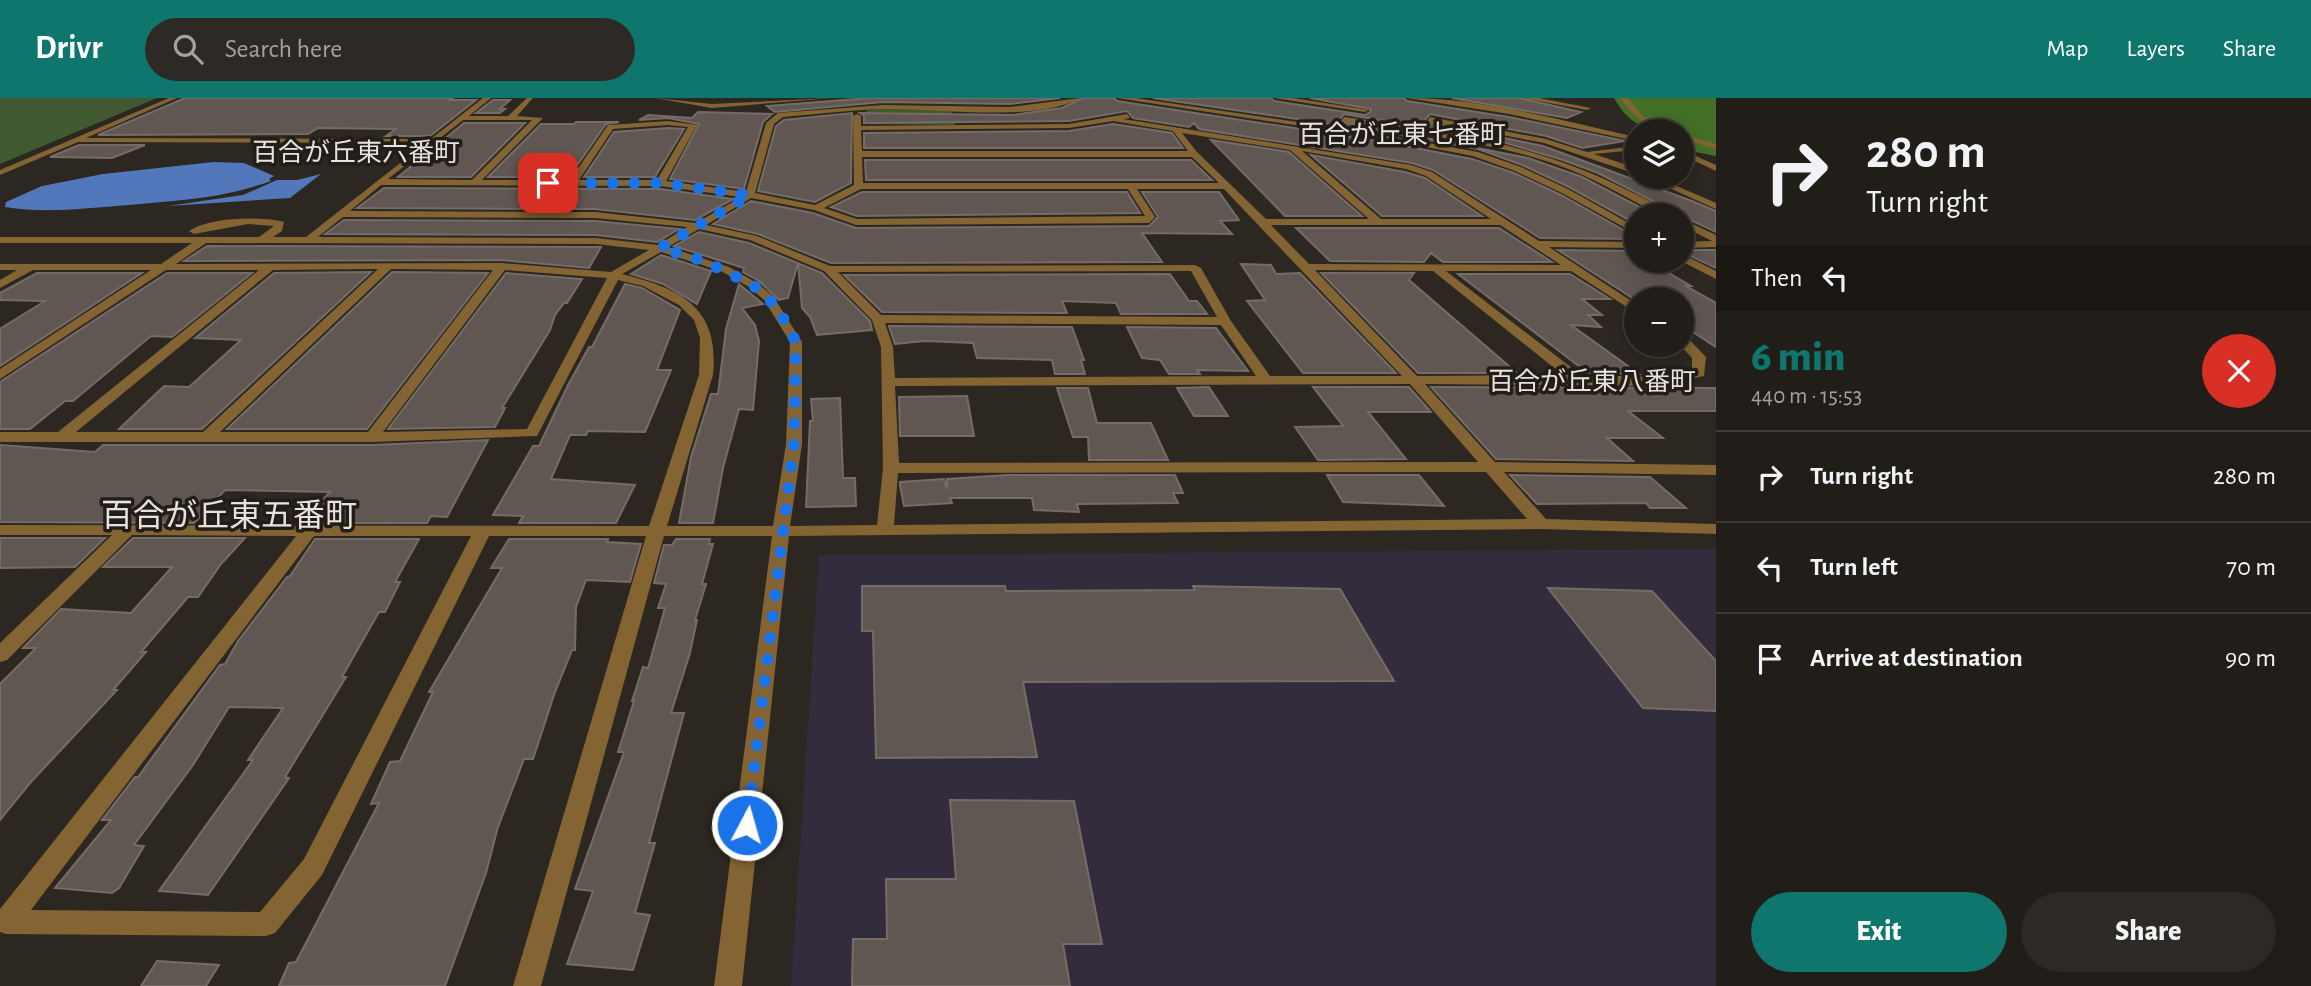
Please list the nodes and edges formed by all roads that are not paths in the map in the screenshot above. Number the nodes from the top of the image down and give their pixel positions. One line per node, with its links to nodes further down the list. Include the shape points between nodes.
1 (174, 98): 32 (lane)
2 (487, 98): 22 (street)
3 (659, 98): 4 (street, via 712,106)
4 (829, 98)
5 (1077, 98): 16 (street, via 1036,107)
6 (1121, 98): 13 (street)
7 (1278, 98): 17 (street)
8 (1411, 98): 14 (street); 27 (street)
9 (1525, 98): 15 (street)
10 (1572, 98): 15 (street)
11 (1624, 98): 24 (street)
12 (530, 99): 23 (street)
13 (1157, 103): 25 (street); 35 (street)
14 (1403, 106)
15 (1587, 108): 21 (street)
16 (857, 109): 29 (street); 54 (street, via 781,115 770,123)
17 (1369, 110)
18 (1395, 114): 28 (street)
19 (1332, 117): 28 (street)
20 (1419, 117): 39 (street)
21 (1597, 117)
22 (463, 118): 23 (street); 34 (street)
23 (510, 118): 47 (street, via 540,118)
24 (1643, 119)
25 (1116, 120): 29 (street, via 1048,127); 30 (street)
26 (1584, 121): 27 (street)
27 (1572, 124): 31 (street)
28 (1387, 125): 35 (street); 57 (street, via 1540,156)
29 (859, 128): 40 (street)
30 (1176, 130): 37 (street); 41 (street)
31 (1624, 136)
32 (78, 140): 34 (lane); 45 (lane)
33 (1694, 140): 36 (street)
34 (433, 141): 46 (street)
35 (1370, 147): 37 (street); 62 (street, via 1429,174); 64 (street, via 1475,154 1565,191)
36 (1716, 147)
37 (1293, 148): 63 (street)
38 (1624, 149): 39 (street)
39 (1586, 152): 43 (street)
40 (859, 154): 41 (street); 50 (street)
41 (1194, 154): 52 (street)
42 (1694, 158): 44 (street)
43 (1624, 167)
44 (1716, 168)
45 (0, 173)
46 (379, 182): 47 (street); 60 (street)
47 (474, 183): 48 (street)
48 (572, 183): 49 (street); 49 (street, via 611,127 692,125)
49 (660, 183): 54 (street)
50 (859, 186): 51 (street); 59 (street)
51 (1131, 186): 52 (street); 59 (street, via 1150,217 1145,221 856,222)
52 (1225, 186): 61 (street)
53 (1678, 189): 55 (street)
54 (750, 195): 59 (street); 65 (street)
55 (1699, 198): 56 (street); 58 (street)
56 (1716, 198)
57 (1644, 203)
58 (1716, 206)
59 (816, 208)
60 (340, 214): 65 (street, via 595,215); 71 (street)
61 (1263, 222): 63 (street); 84 (street)
62 (1502, 222): 63 (street); 73 (street)
63 (1380, 223)
64 (1624, 224)
65 (699, 226): 76 (street); 86 (street, via 753,238)
66 (1694, 229): 72 (street)
67 (263, 239): 69 (street, via 280,224 250,222); 70 (street); 71 (street)
68 (0, 240): 69 (street)
69 (145, 240): 70 (street)
70 (204, 240): 78 (street)
71 (309, 240): 76 (street, via 542,239)
72 (1716, 242): 74 (street)
73 (1536, 244): 75 (street); 85 (street)
74 (1694, 244)
75 (1624, 245)
76 (660, 248): 88 (street); 112 (street, via 704,261 753,285 777,307 796,342 794,443)
77 (1694, 264): 89 (street)
78 (164, 265): 79 (street); 82 (street); 95 (street)
79 (271, 266): 80 (street); 100 (street)
80 (388, 266): 83 (street); 101 (street)
81 (0, 267): 82 (street)
82 (31, 267): 90 (street)
83 (501, 267): 88 (street); 103 (street)
84 (1304, 267): 87 (street); 99 (street)
85 (1573, 268): 87 (street); 91 (street)
86 (828, 269): 92 (street); 93 (street, via 1195,268)
87 (1437, 269): 97 (street)
88 (615, 274): 103 (street, via 532,433); 115 (street, via 670,293 696,313 706,329 710,353)
89 (1716, 276)
90 (0, 285)
91 (1624, 301)
92 (878, 319): 93 (street); 98 (street, via 887,347)
93 (1224, 321): 96 (street)
94 (1694, 352): 97 (street, via 1699,357 1699,373 1677,381)
95 (0, 375)
96 (1265, 379): 98 (street); 99 (street)
97 (1577, 379): 99 (street)
98 (890, 382): 105 (street)
99 (1416, 382): 104 (street)
100 (64, 435): 101 (street); 102 (street)
101 (208, 436): 103 (street)
102 (0, 437)
103 (372, 437)
104 (1491, 467): 105 (street); 106 (street); 107 (street)
105 (891, 468): 110 (street)
106 (1716, 470)
107 (1541, 524): 108 (street); 110 (street)
108 (1716, 529)
109 (0, 530): 111 (street)
110 (885, 530): 112 (street)
111 (127, 531): 113 (street); 116 (street)
112 (781, 531): 115 (street); 118 (street)
113 (308, 532): 114 (street); 114 (street, via 6,922 266,924 313,867)
114 (482, 532): 115 (street)
115 (656, 532): 117 (street)
116 (0, 655)
117 (527, 986)
118 (728, 986)

